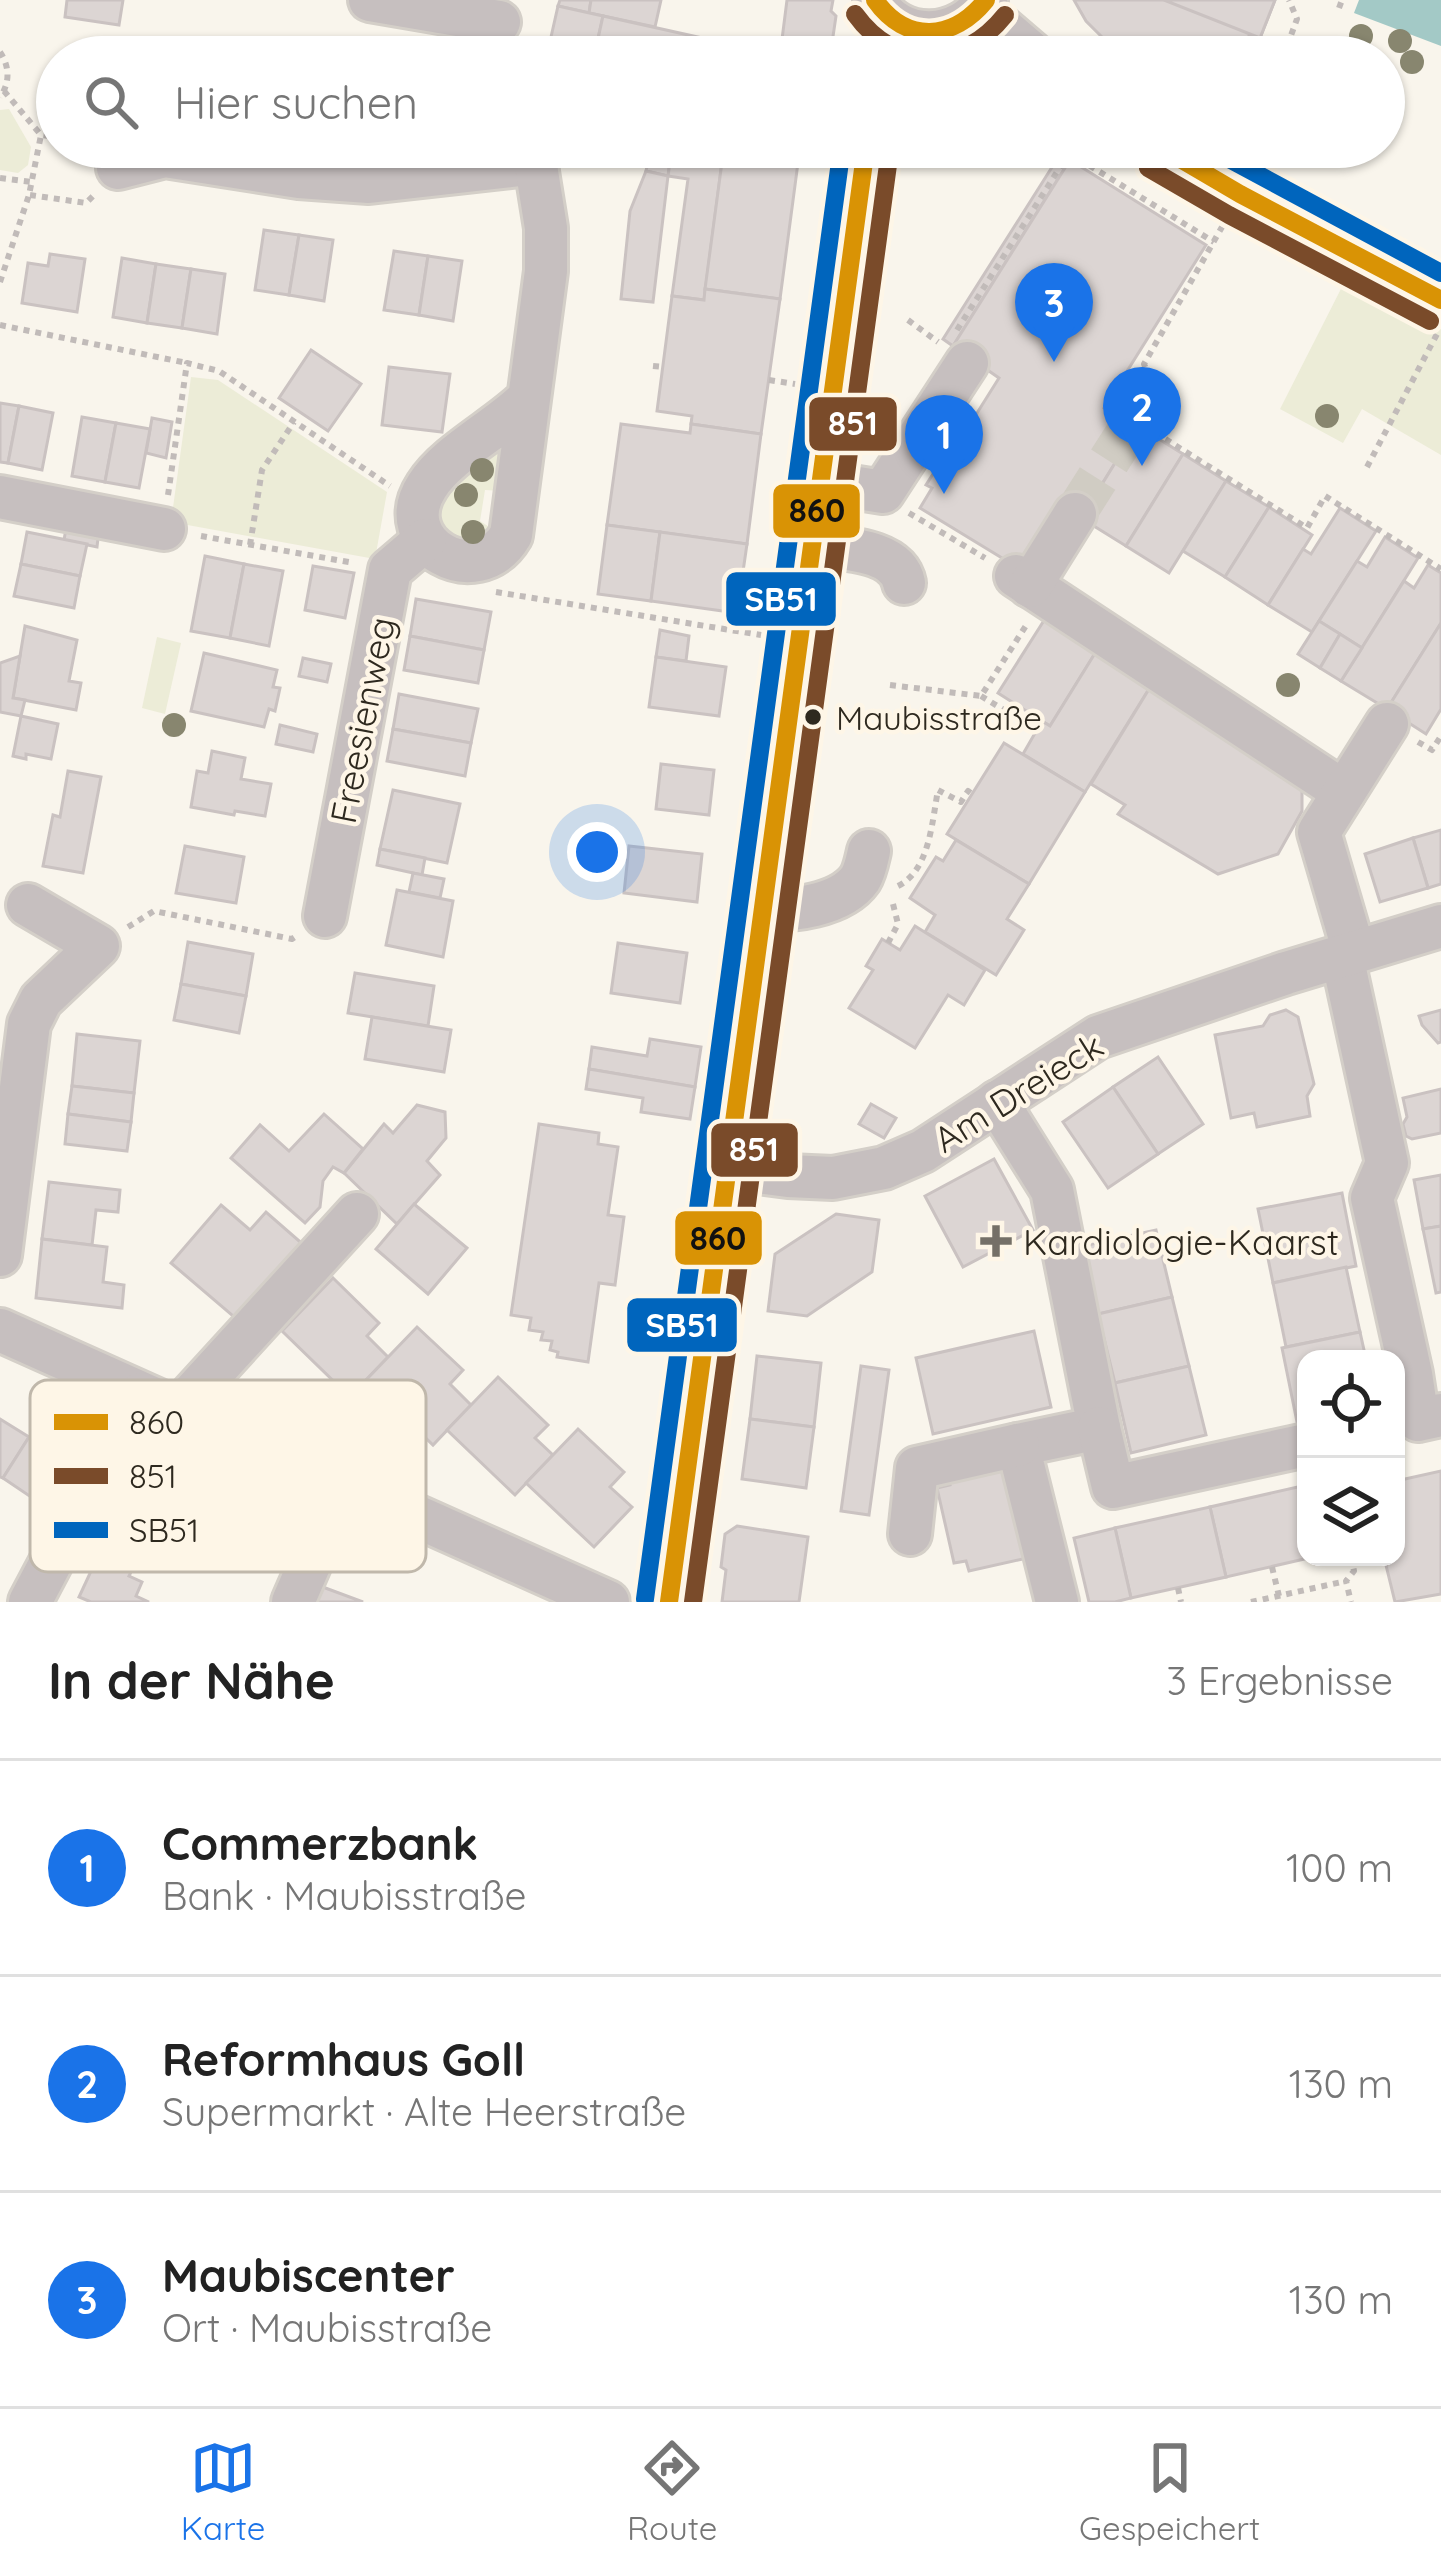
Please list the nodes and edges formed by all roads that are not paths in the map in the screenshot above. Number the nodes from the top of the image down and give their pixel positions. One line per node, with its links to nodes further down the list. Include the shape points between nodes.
1 (370, 0): 3 (street)
2 (984, 5): 4 (street, via 943,32); 5 (street)
3 (500, 26)
4 (888, 28)
5 (1015, 36)
6 (238, 168): 7 (street, via 369,182)
7 (455, 168)
8 (537, 168): 13 (street, via 546,271)
9 (867, 168): 14 (street, via 874,313)
10 (1196, 168): 11 (street)
11 (1441, 300)
12 (956, 355): 14 (street, via 883,492)
13 (527, 400): 18 (street, via 432,479 417,508); 18 (street, via 508,541 466,561)
14 (820, 482): 19 (street)
15 (0, 497): 17 (street)
16 (1075, 514): 22 (street, via 1030,586)
17 (164, 529)
18 (425, 540): 26 (street, Freesienweg, via 390,569)
19 (811, 544): 20 (street, via 881,558); 25 (street)
20 (904, 584)
21 (1388, 724): 22 (street)
22 (1344, 792): 28 (street, via 1319,832)
23 (869, 851): 25 (street, via 863,876 840,893 816,905)
24 (28, 905): 32 (street, via 98,946 41,1000 29,1024)
25 (761, 910): 30 (street, via 769,994)
26 (326, 916)
27 (1441, 926): 28 (street, Am Dreieck)
28 (1348, 954): 29 (street, Am Dreieck, via 1098,1037); 34 (street, via 1387,1163 1372,1198)
29 (997, 1102): 30 (street, Am Dreieck, via 884,1168 833,1178); 38 (street, via 1052,1190)
30 (726, 1168): 48 (street)
31 (357, 1214): 36 (street)
32 (0, 1255)
33 (0, 1330): 35 (street)
34 (1426, 1372): 37 (street)
35 (110, 1380)
36 (182, 1380)
37 (1418, 1420)
38 (1100, 1429): 39 (street); 40 (street, via 1113,1487)
39 (1018, 1445): 42 (street, via 917,1468); 49 (street)
40 (1297, 1447)
41 (426, 1521): 47 (street)
42 (910, 1534)
43 (49, 1572): 45 (street)
44 (306, 1572): 46 (street)
45 (30, 1602)
46 (293, 1602)
47 (608, 1602)
48 (669, 1602)
49 (1058, 1602)

